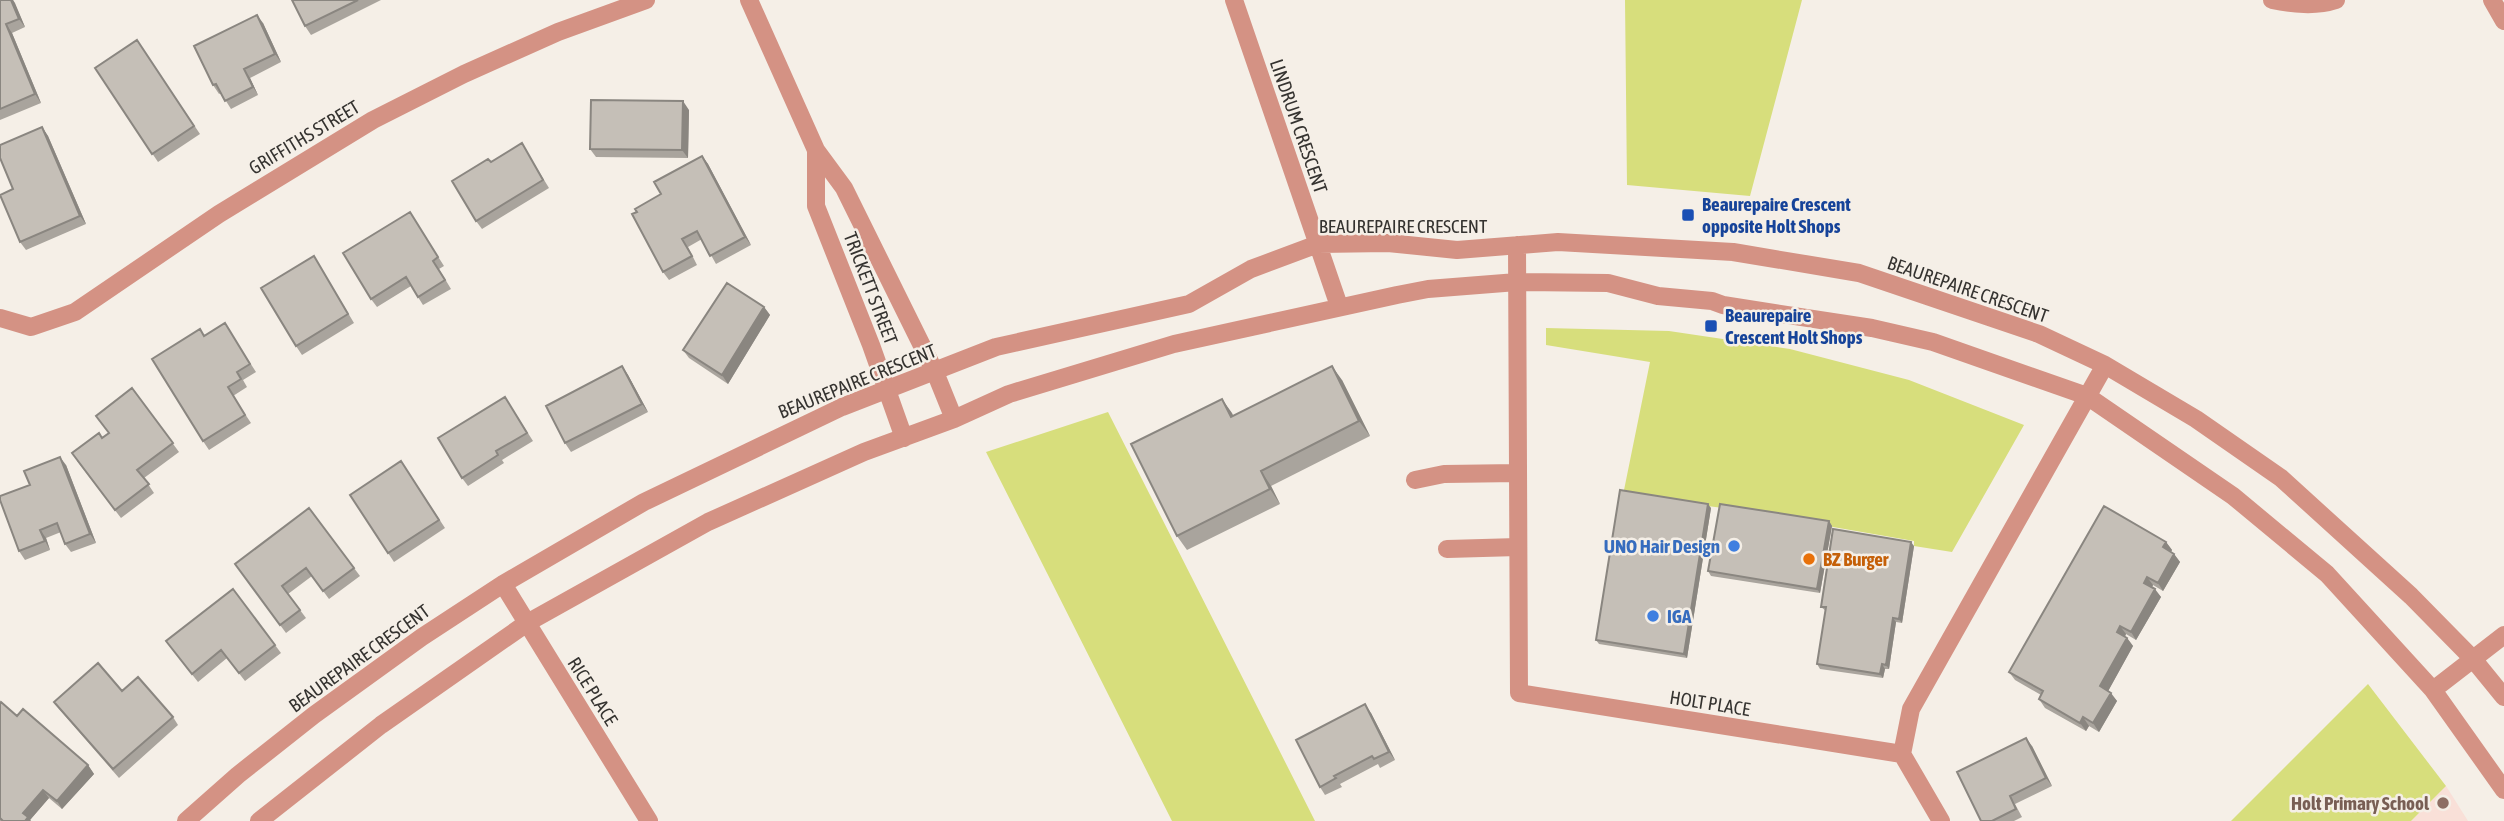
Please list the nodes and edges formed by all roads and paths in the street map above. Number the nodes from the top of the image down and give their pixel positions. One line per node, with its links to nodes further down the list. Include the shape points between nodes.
1 (646, 0): 13 (street, GRIFFITHS STREET, via 558,32 373,120 219,214 75,312 31,327)
2 (749, 0): 8 (street, TRICKETT STREET)
3 (1234, 0): 9 (street, LINDRUM CRESCENT)
4 (2272, 0): 5 (street, via 2292,4)
5 (2336, 0)
6 (2492, 0): 7 (street)
7 (2504, 22)
8 (816, 150): 15 (street, TRICKETT STREET, via 844,188); 16 (street, TRICKETT STREET, via 817,206)
9 (1318, 244): 10 (street, BEAUREPAIRE CRESCENT, via 1388,243 1457,250); 12 (street, LINDRUM CRESCENT); 15 (street, BEAUREPAIRE CRESCENT, via 1251,269 1189,304 996,348)
10 (1517, 245): 11 (street, HOLT PLACE); 14 (street, BEAUREPAIRE CRESCENT, via 1558,242 1733,252 1859,273 2039,334)
11 (1517, 282): 12 (street, via 1428,289); 17 (street, via 1608,284 1658,296 1712,300 1872,328 1933,342); 20 (street, HOLT PLACE)
12 (1339, 306): 18 (street, via 1174,344 1010,394)
13 (0, 318)
14 (2105, 365): 17 (street); 27 (street, BEAUREPAIRE CRESCENT, via 2196,419 2281,478 2412,596)
15 (935, 372): 16 (street, BEAUREPAIRE CRESCENT); 18 (street, TRICKETT STREET)
16 (887, 391): 19 (street, TRICKETT STREET); 24 (street, BEAUREPAIRE CRESCENT, via 842,407 643,502)
17 (2087, 396): 28 (street, via 2178,456 2284,537 2327,574); 30 (street, via 1911,709)
18 (954, 419): 19 (street)
19 (904, 438): 25 (street, via 708,522)
20 (1518, 473): 21 (street, via 1444,474); 22 (street, HOLT PLACE)
21 (1415, 480)
22 (1518, 547): 23 (street); 30 (street, HOLT PLACE, via 1519,693)
23 (1447, 549)
24 (503, 584): 25 (street, RICE PLACE); 32 (street, BEAUREPAIRE CRESCENT, via 334,700)
25 (527, 623): 33 (street, via 380,725); 34 (street, RICE PLACE)
26 (2504, 635): 27 (street)
27 (2473, 659): 28 (street); 29 (street, BEAUREPAIRE CRESCENT)
28 (2433, 690): 31 (street)
29 (2504, 697)
30 (1902, 754): 35 (street)
31 (2504, 790)
32 (186, 821)
33 (259, 821)
34 (649, 821)
35 (1941, 821)

